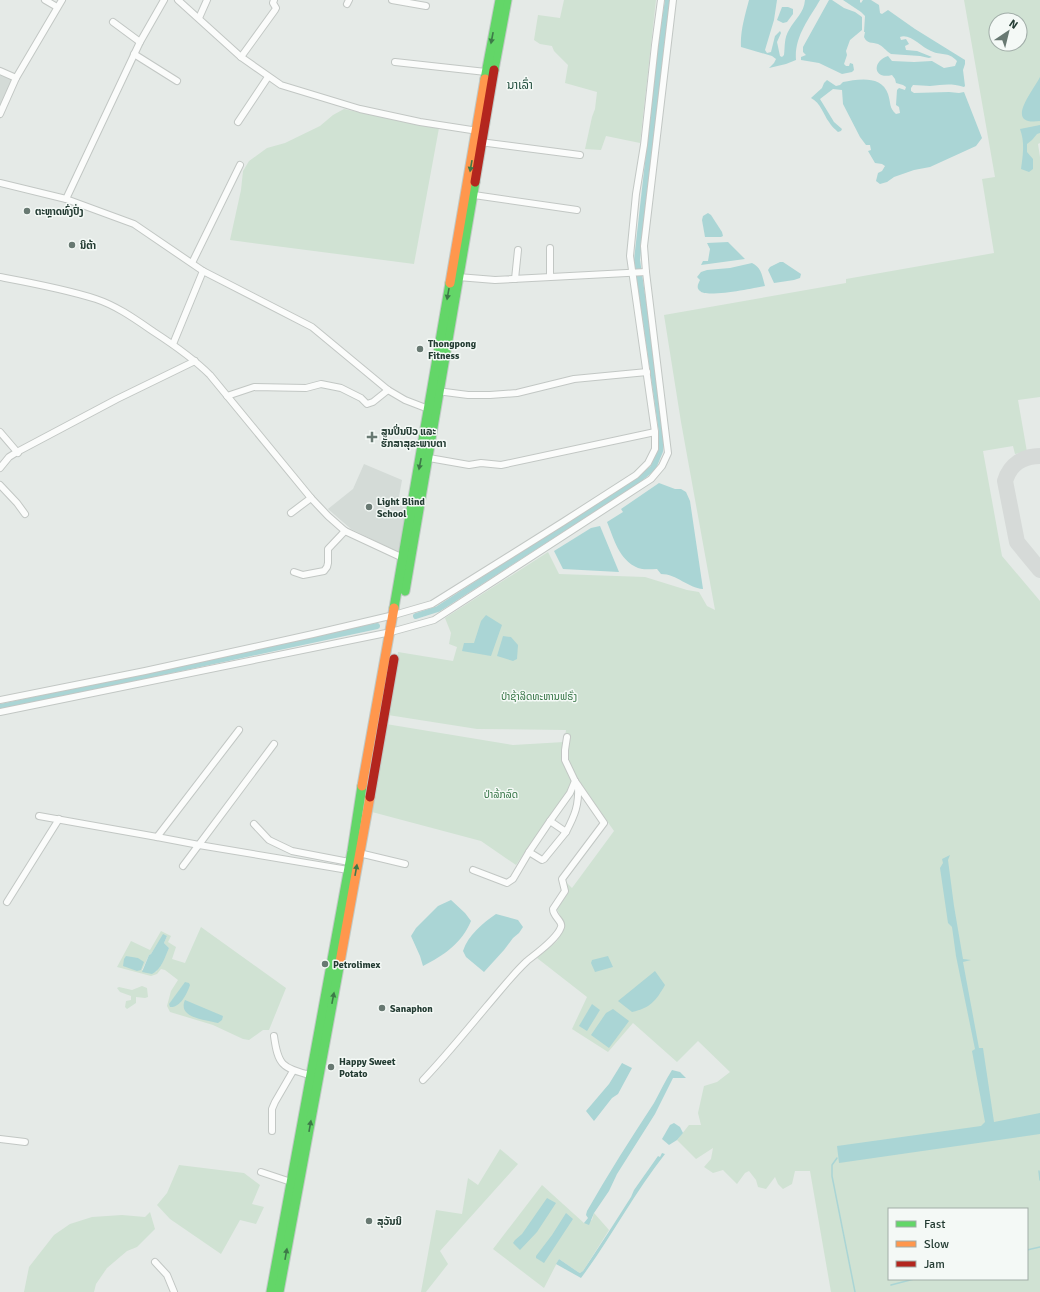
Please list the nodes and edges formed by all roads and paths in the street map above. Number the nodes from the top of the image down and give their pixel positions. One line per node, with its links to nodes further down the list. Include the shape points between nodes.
1 (45, 0): 13 (street)
2 (62, 0): 13 (street)
3 (164, 0): 16 (street)
4 (178, 0): 14 (street)
5 (207, 0): 14 (street)
6 (274, 0): 20 (street, via 275,10)
7 (392, 0): 12 (street)
8 (500, 0): 23 (highway, one-way to 23)
9 (507, 0): 29 (highway)
10 (662, 0): 17 (street)
11 (674, 0): 18 (street)
12 (426, 6)
13 (57, 7): 25 (street)
14 (198, 18): 20 (street)
15 (113, 22): 16 (street)
16 (140, 42): 19 (street)
17 (655, 45): 18 (street); 41 (street, via 630,256)
18 (667, 45): 42 (street, via 644,246)
19 (134, 54): 26 (street); 35 (street)
20 (241, 57): 24 (street)
21 (396, 62): 23 (street)
22 (0, 71): 25 (street)
23 (486, 72): 29 (highway)
24 (268, 77): 28 (street); 29 (street, via 281,85 360,109)
25 (16, 78): 27 (street)
26 (177, 81)
27 (0, 114)
28 (238, 122)
29 (480, 131): 30 (highway)
30 (479, 142): 31 (street); 34 (highway); 51 (highway, one-way to 51)
31 (580, 155)
32 (240, 166): 39 (street)
33 (0, 183): 35 (street)
34 (474, 195): 36 (street); 45 (highway)
35 (66, 200): 39 (street, via 134,224)
36 (577, 210)
37 (550, 248): 43 (street)
38 (518, 250): 46 (street)
39 (192, 263): 40 (street)
40 (203, 271): 47 (street); 50 (street, via 312,327)
41 (634, 272): 42 (street); 43 (street); 49 (street)
42 (644, 272): 67 (street, via 668,454 662,466 651,479 434,620)
43 (550, 276): 46 (street)
44 (0, 277): 47 (street, via 96,299 124,311)
45 (458, 277): 46 (street); 51 (highway)
46 (515, 279)
47 (172, 344): 48 (street)
48 (195, 361): 52 (street); 56 (street, via 117,399)
49 (647, 372): 51 (street, via 574,379 518,393 468,395); 55 (street)
50 (388, 390): 52 (street, via 367,404 341,388 321,384 306,388 254,387); 53 (street)
51 (435, 391): 53 (highway)
52 (227, 396): 60 (street)
53 (432, 411): 57 (highway); 64 (highway, one-way to 64)
54 (0, 432): 56 (street)
55 (655, 432): 57 (street, via 501,465 469,465); 66 (street, via 655,449 648,463 636,475 432,604)
56 (18, 453): 58 (street, via 9,457)
57 (429, 458): 66 (highway)
58 (0, 468)
59 (0, 485): 61 (street)
60 (311, 498): 62 (street); 63 (street)
61 (25, 514)
62 (291, 514)
63 (346, 531): 64 (street); 65 (street, via 328,549 328,563 324,571 303,575)
64 (403, 558): 66 (highway)
65 (294, 572)
66 (398, 614): 67 (highway); 68 (street, via 146,671)
67 (394, 631): 69 (street); 82 (highway, via 384,722); 85 (highway)
68 (0, 700)
69 (0, 712)
70 (239, 730): 79 (street)
71 (567, 737): 73 (street, via 564,760)
72 (274, 744): 80 (street)
73 (576, 783): 76 (street); 78 (street, via 576,813); 91 (street, via 604,823 562,879 565,891 553,909 561,923 560,929 553,940 514,973)
74 (39, 816): 75 (street)
75 (59, 819): 79 (street); 87 (street)
76 (550, 821): 78 (street); 81 (street)
77 (254, 824): 85 (street, via 269,840 292,851)
78 (566, 832): 81 (street, via 544,859)
79 (157, 837): 80 (street)
80 (199, 845): 84 (street); 85 (street)
81 (529, 852): 86 (street, via 513,880 507,883)
82 (359, 853): 83 (street); 100 (highway, one-way to 82)
83 (405, 864)
84 (183, 866)
85 (349, 866): 90 (highway)
86 (473, 870)
87 (7, 902)
88 (274, 1036): 89 (street, via 279,1058 283,1065)
89 (293, 1071): 90 (street); 92 (street, via 272,1109)
90 (310, 1074): 96 (highway)
91 (423, 1080)
92 (272, 1131)
93 (0, 1139): 94 (street)
94 (25, 1142)
95 (261, 1172): 96 (street)
96 (291, 1182): 99 (highway)
97 (155, 1262): 98 (street, via 167,1276)
98 (174, 1292)
99 (272, 1292)
100 (279, 1292)

